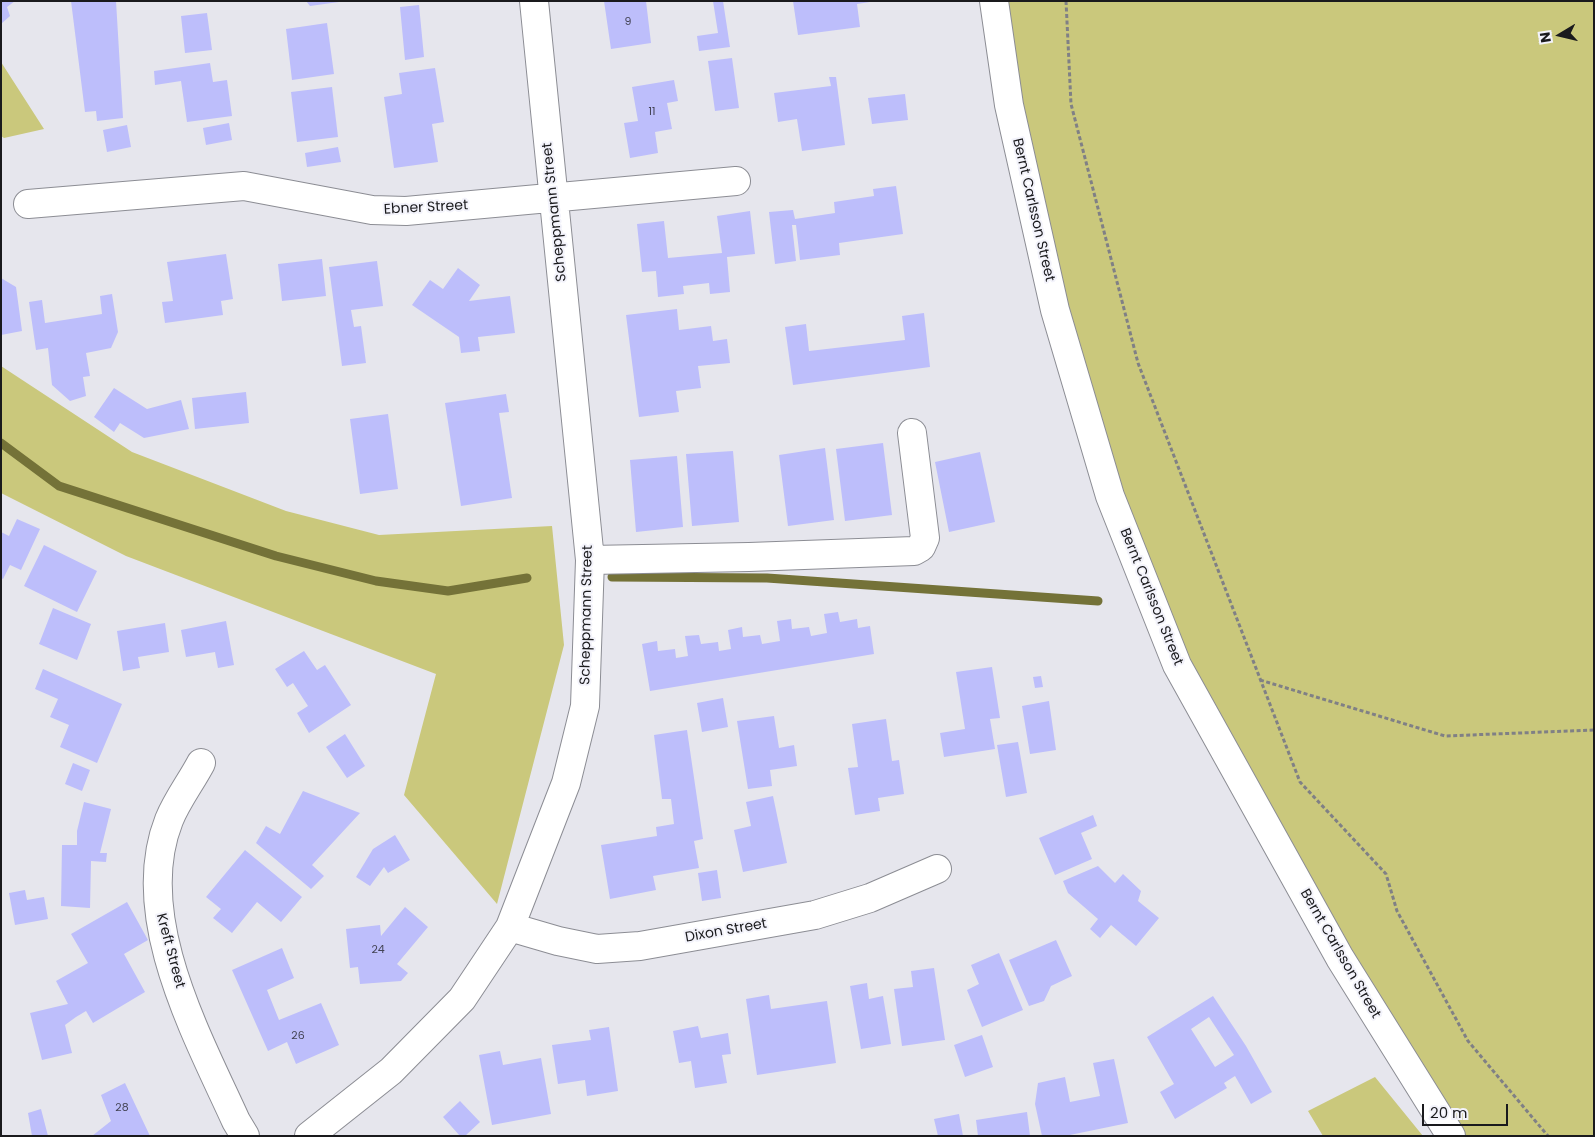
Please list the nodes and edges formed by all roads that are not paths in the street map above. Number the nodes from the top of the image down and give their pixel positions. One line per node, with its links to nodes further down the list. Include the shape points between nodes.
1 (534, 1): 4 (street, Scheppmann Street)
2 (994, 1): 13 (street, Bernt Carlsson Street, via 1009,105 1055,310 1110,496 1177,666 1340,958)
3 (736, 181): 4 (street, Ebner Street)
4 (554, 198): 5 (street, Ebner Street, via 406,211 372,210 244,186); 7 (street, Scheppmann Street)
5 (28, 204)
6 (912, 433): 7 (street, via 925,538 921,547 914,551)
7 (590, 560): 10 (street, Scheppmann Street, via 585,706 566,783)
8 (201, 763): 11 (street, Kreft Street, via 169,819 162,846 157,901 168,952 189,1016)
9 (937, 869): 10 (street, Dixon Street, via 870,898 815,915 640,946 597,949)
10 (510, 927): 12 (street, Scheppmann Street, via 462,999 391,1071)
11 (245, 1136)
12 (308, 1136)
13 (1451, 1136)

